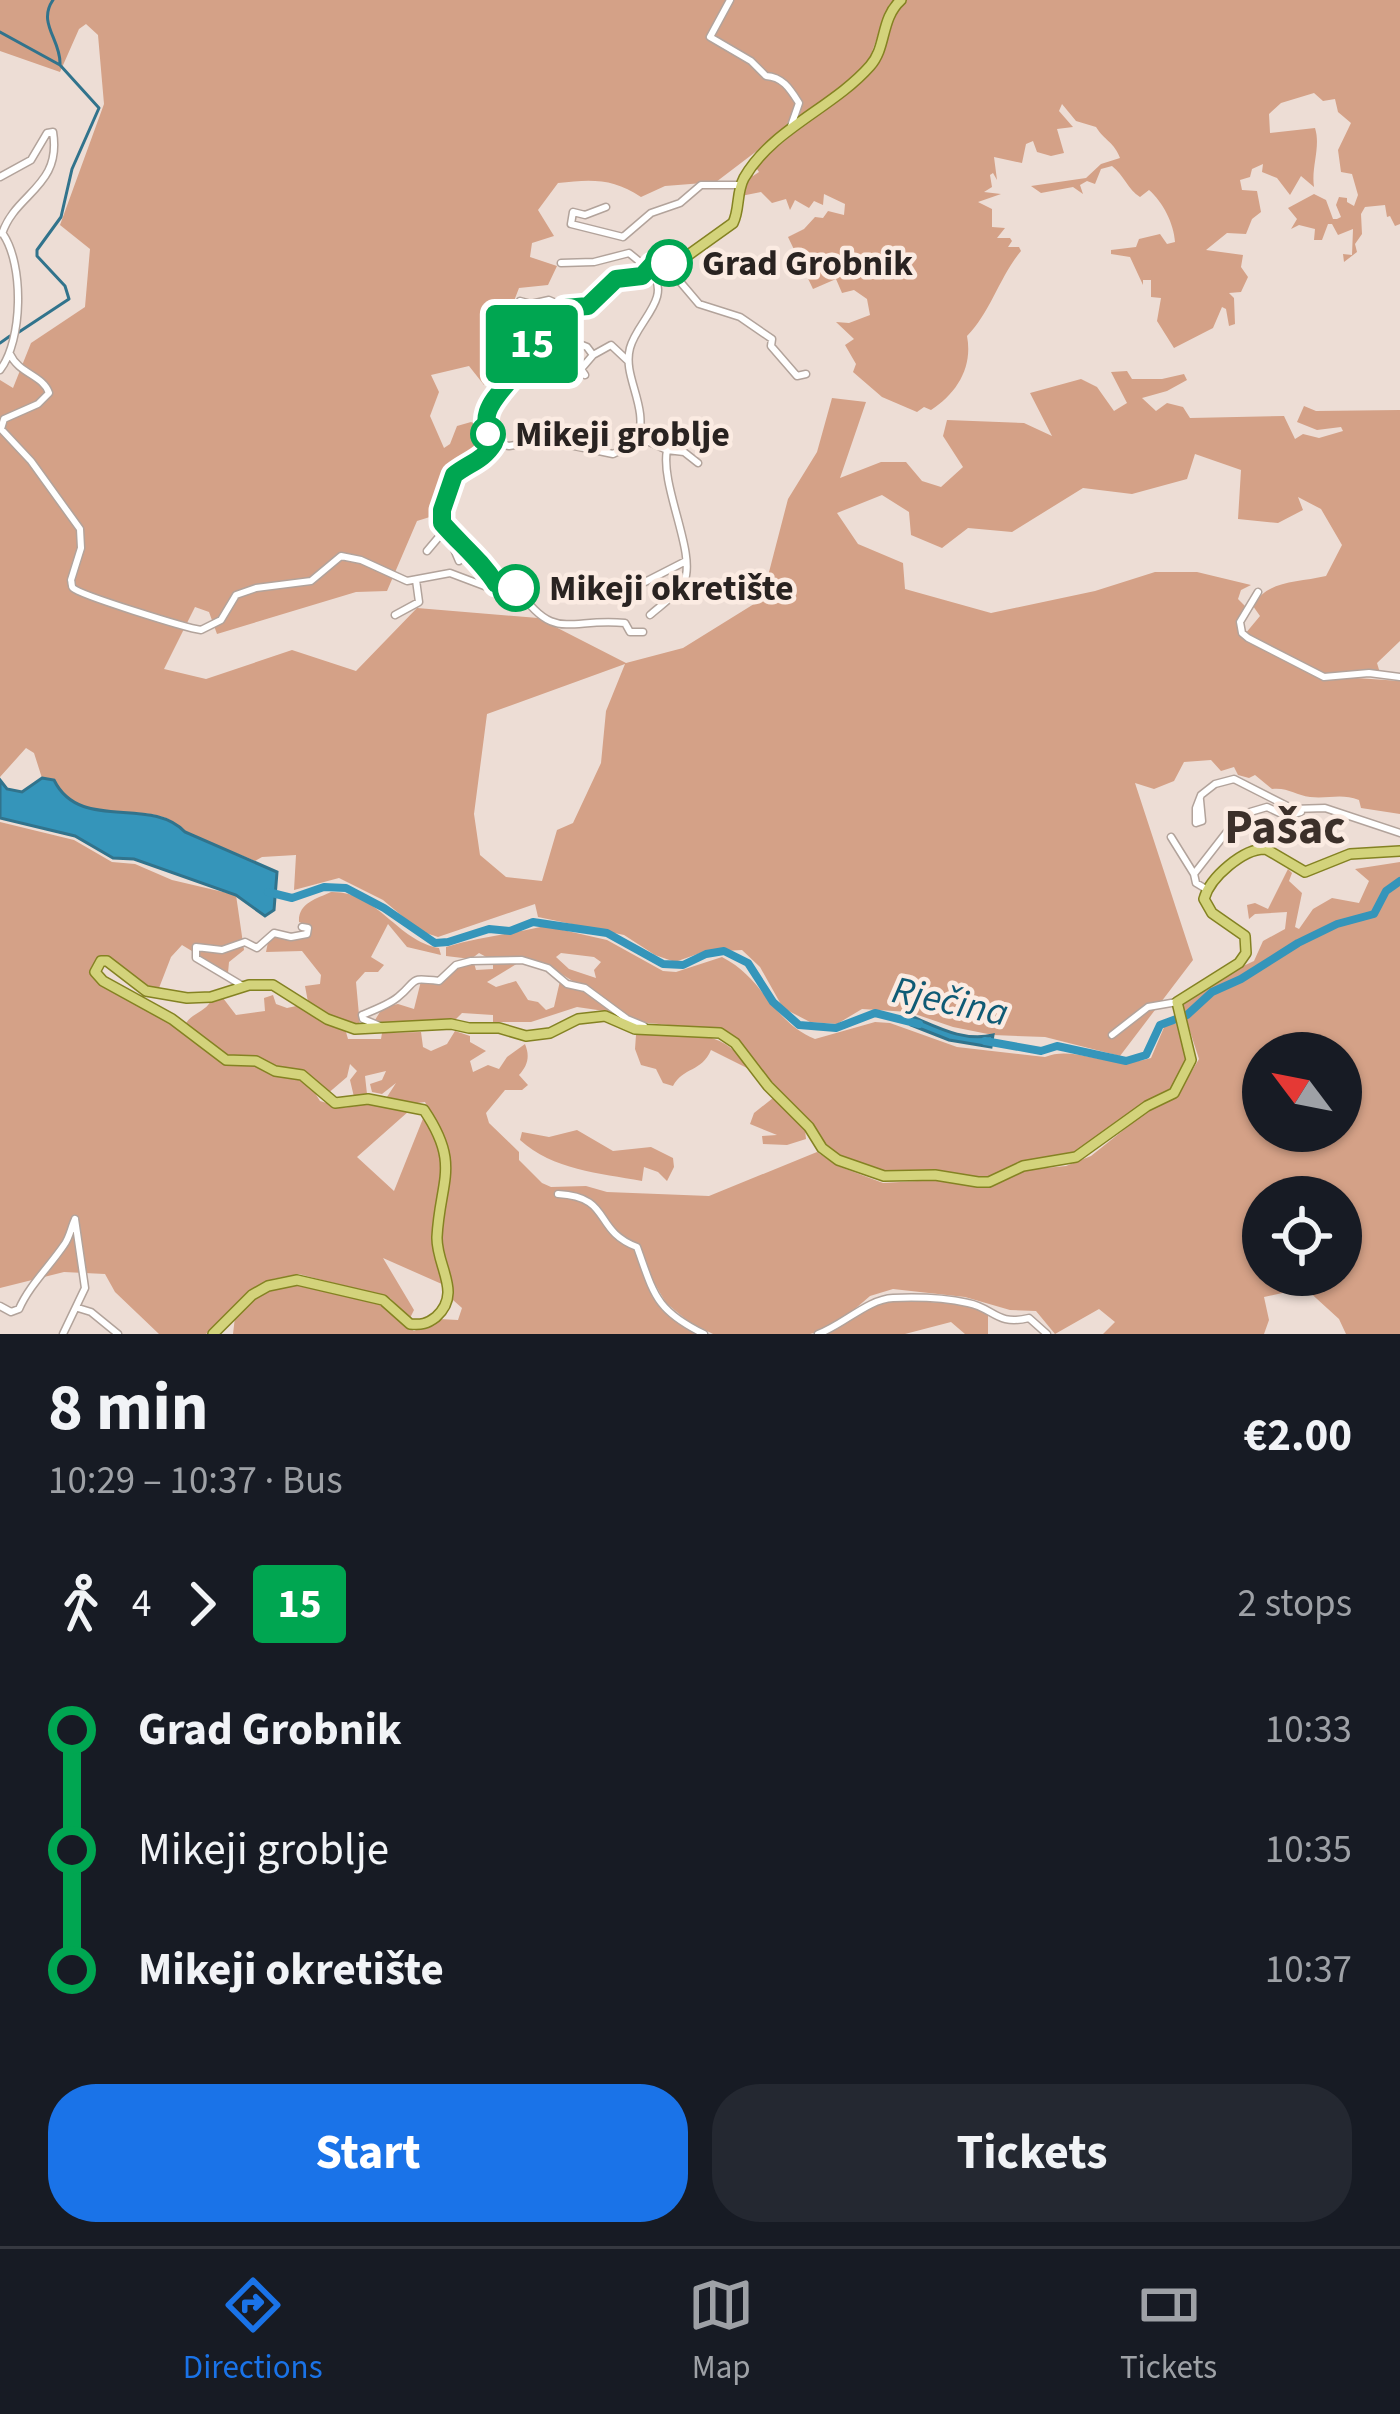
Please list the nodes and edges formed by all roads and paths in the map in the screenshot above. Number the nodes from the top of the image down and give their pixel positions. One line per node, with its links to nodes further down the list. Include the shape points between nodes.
1 (730, 0): 3 (street, via 710,37 786,85 799,104)
2 (901, 0): 3 (main road, via 874,62)
3 (788, 132): 5 (main road)
4 (0, 177): 9 (street, via 24,165 53,132 46,177)
5 (740, 185): 10 (street, via 701,185); 13 (main road, via 733,223)
6 (578, 203): 8 (street)
7 (606, 207): 8 (street)
8 (573, 212): 10 (street, via 574,226)
9 (1, 233): 18 (street, via 20,292)
10 (622, 237): 11 (street)
11 (629, 253): 12 (street); 14 (street)
12 (561, 263)
13 (665, 264): 14 (street); 22 (street, via 690,297 740,317 772,339 797,376)
14 (651, 268): 16 (street, via 616,279 588,306); 20 (street, via 658,296)
15 (520, 301): 16 (street)
16 (565, 308): 25 (street, via 486,411)
17 (578, 343): 19 (street)
18 (10, 354): 21 (street); 33 (street, via 49,393 4,419 1,429 80,529 76,590 200,630 221,620 236,596 310,580 340,556)
19 (593, 355): 20 (street, via 611,345); 23 (street)
20 (628, 361): 24 (street, via 641,408)
21 (0, 370)
22 (806, 374)
23 (585, 375)
24 (639, 438): 25 (street, via 613,454 546,440); 26 (street)
25 (494, 443): 28 (street, via 454,475)
26 (667, 450): 27 (street); 32 (street, via 665,476)
27 (698, 464)
28 (444, 530): 29 (street); 29 (street); 30 (street); 31 (street)
29 (459, 542): 36 (street, via 496,584)
30 (428, 551)
31 (458, 561)
32 (686, 561): 34 (street, via 639,588); 38 (street, via 682,586)
33 (416, 580): 36 (street, via 455,573); 37 (street, via 419,602)
34 (621, 587)
35 (1258, 592): 40 (street, via 1240,622 1248,638 1324,677)
36 (519, 593): 39 (street, via 552,622 625,622 630,632)
37 (395, 614)
38 (650, 615)
39 (644, 632)
40 (1400, 676)
41 (1200, 800): 42 (street, via 1214,784 1234,779 1283,806)
42 (1310, 808): 43 (street); 46 (street, via 1286,816 1267,807 1246,811)
43 (1400, 833)
44 (1172, 837): 46 (street)
45 (1400, 851): 47 (main road, via 1350,854 1305,872 1252,849)
46 (1194, 874): 47 (street)
47 (1206, 889): 50 (main road, via 1207,908 1245,936 1246,953)
48 (302, 927): 49 (street, via 304,936 274,933 257,947 196,947 196,958)
49 (242, 986): 51 (main road, via 273,985 338,1024); 59 (main road, via 187,998 146,991 107,961 94,968 226,1060 302,1075 335,1103 368,1099 424,1110 446,1153 437,1240 449,1295 438,1315 417,1326 382,1300 290,1280 252,1295)
50 (1177, 1004): 52 (main road, via 1191,1060 1174,1093 1076,1157 988,1182 884,1176 838,1160 730,1038); 53 (street, via 1148,1007)
51 (381, 1030): 52 (main road, via 451,1024 526,1036 605,1016); 52 (street, via 361,1016 398,998 407,983 442,980 471,961 512,960 548,968)
52 (654, 1030)
53 (1112, 1035)
54 (558, 1194): 60 (street, via 585,1196 600,1208 611,1234 637,1247 657,1300)
55 (0, 1306): 56 (street, via 14,1312 75,1219 85,1273)
56 (78, 1308): 57 (street); 58 (street)
57 (63, 1334)
58 (118, 1334)
59 (214, 1334)
60 (704, 1334)
61 (818, 1334): 62 (street, via 889,1298 974,1304 1000,1320 1029,1318)
62 (1047, 1334)

